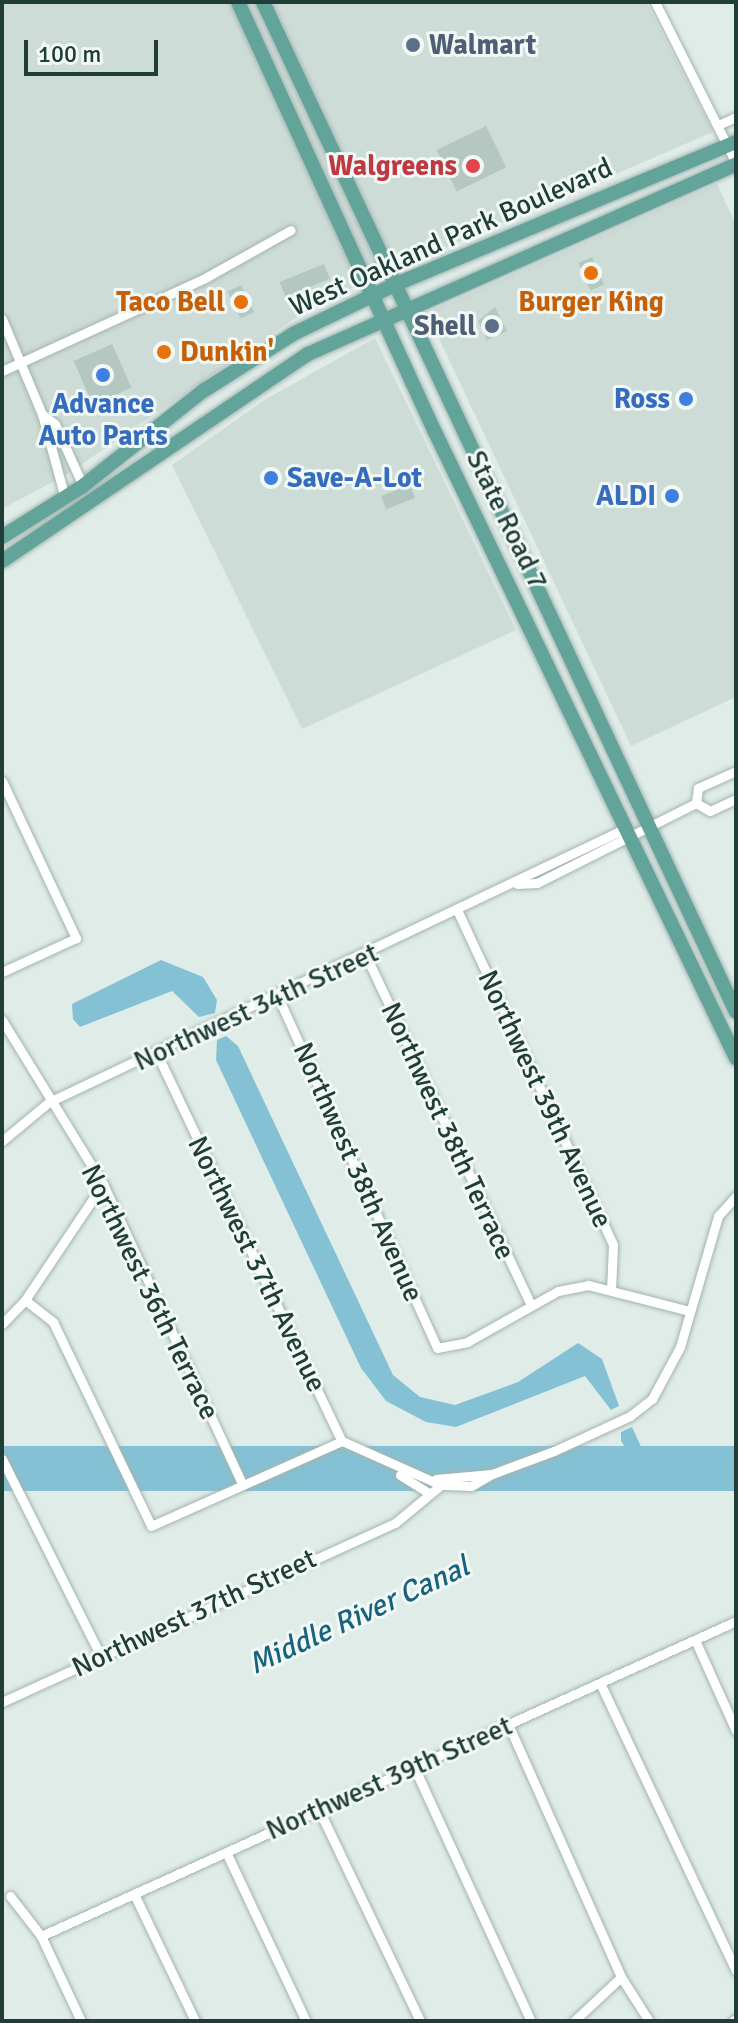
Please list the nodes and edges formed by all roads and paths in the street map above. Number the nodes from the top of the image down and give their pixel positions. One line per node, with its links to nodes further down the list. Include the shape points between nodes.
1 (238, 2): 10 (main road, State Road 7)
2 (263, 2): 9 (main road, State Road 7)
3 (655, 2): 5 (street)
4 (736, 117): 5 (street)
5 (718, 125): 6 (street)
6 (732, 144): 7 (street); 9 (main road, West Oakland Park Boulevard)
7 (736, 164): 11 (main road, West Oakland Park Boulevard)
8 (291, 230): 14 (street)
9 (394, 285): 10 (main road, West Oakland Park Boulevard); 11 (main road, State Road 7)
10 (371, 295): 12 (main road, State Road 7); 17 (main road, West Oakland Park Boulevard, via 220,379)
11 (404, 307): 12 (main road, West Oakland Park Boulevard); 23 (main road, State Road 7)
12 (382, 318): 19 (main road, West Oakland Park Boulevard, via 247,391); 22 (main road, State Road 7)
13 (2, 319): 14 (street)
14 (20, 363): 15 (street); 16 (street)
15 (2, 371)
16 (42, 414): 17 (street, via 55,424); 18 (street)
17 (83, 486): 18 (main road, West Oakland Park Boulevard); 19 (main road)
18 (65, 499): 20 (main road, West Oakland Park Boulevard)
19 (72, 518): 21 (main road, West Oakland Park Boulevard)
20 (2, 537)
21 (2, 561)
22 (505, 576): 23 (main road, via 514,574 525,583 555,646); 29 (main road, State Road 7)
23 (571, 662): 28 (main road, State Road 7)
24 (736, 771): 27 (street, Northwest 34th Street, via 698,788)
25 (2, 781): 32 (street, via 76,938)
26 (736, 799): 27 (street, Northwest 34th Street, via 710,811)
27 (696, 803): 28 (street, Northwest 34th Street)
28 (648, 824): 29 (street, Northwest 34th Street); 34 (main road, State Road 7)
29 (630, 832): 30 (street, Northwest 34th Street, via 612,848 537,883 517,884); 37 (main road, State Road 7)
30 (458, 912): 31 (street, Northwest 34th Street); 42 (street, Northwest 39th Avenue, via 613,1245)
31 (366, 956): 33 (street, Northwest 34th Street); 44 (street, Northwest 38th Terrace)
32 (2, 972)
33 (278, 997): 36 (street, Northwest 34th Street); 44 (street, Northwest 38th Avenue, via 437,1348 467,1342)
34 (736, 1012)
35 (2, 1020): 38 (street, Northwest 36th Terrace)
36 (157, 1054): 38 (street, Northwest 34th Street); 47 (street, Northwest 37th Avenue)
37 (736, 1058)
38 (49, 1102): 39 (street, Northwest 34th Street); 40 (street, Northwest 36th Terrace)
39 (2, 1141)
40 (103, 1184): 43 (street); 51 (street, Northwest 36th Terrace)
41 (736, 1196): 45 (street, Northwest 37th Street, via 718,1216)
42 (611, 1290): 44 (street, via 588,1285 558,1291); 45 (street)
43 (25, 1300): 46 (street); 51 (street, via 53,1322 151,1526)
44 (531, 1305)
45 (690, 1311): 50 (street, Northwest 37th Street, via 680,1347 652,1399 630,1416 471,1486)
46 (2, 1324)
47 (342, 1441): 49 (street); 51 (street)
48 (2, 1459): 55 (street)
49 (374, 1459): 50 (street); 52 (street)
50 (438, 1482): 52 (street, Northwest 37th Street)
51 (243, 1485)
52 (425, 1490): 55 (street, Northwest 37th Street, via 395,1523)
53 (736, 1621): 54 (street, Northwest 39th Street)
54 (695, 1640): 56 (street, Northwest 39th Street); 59 (street)
55 (101, 1657): 57 (street, Northwest 37th Street)
56 (600, 1683): 58 (street, Northwest 39th Street); 66 (street)
57 (3, 1699)
58 (508, 1724): 60 (street, Northwest 39th Street); 67 (street)
59 (736, 1731)
60 (414, 1767): 61 (street, Northwest 39th Street); 72 (street)
61 (319, 1810): 62 (street, Northwest 39th Street); 71 (street)
62 (226, 1852): 63 (street, Northwest 39th Street); 70 (street)
63 (134, 1894): 65 (street, Northwest 39th Street); 69 (street)
64 (10, 1896): 65 (street)
65 (41, 1936): 68 (street)
66 (736, 1971)
67 (621, 1977): 73 (street); 74 (street)
68 (81, 2021)
69 (195, 2021)
70 (306, 2021)
71 (420, 2021)
72 (531, 2021)
73 (574, 2021)
74 (649, 2021)

